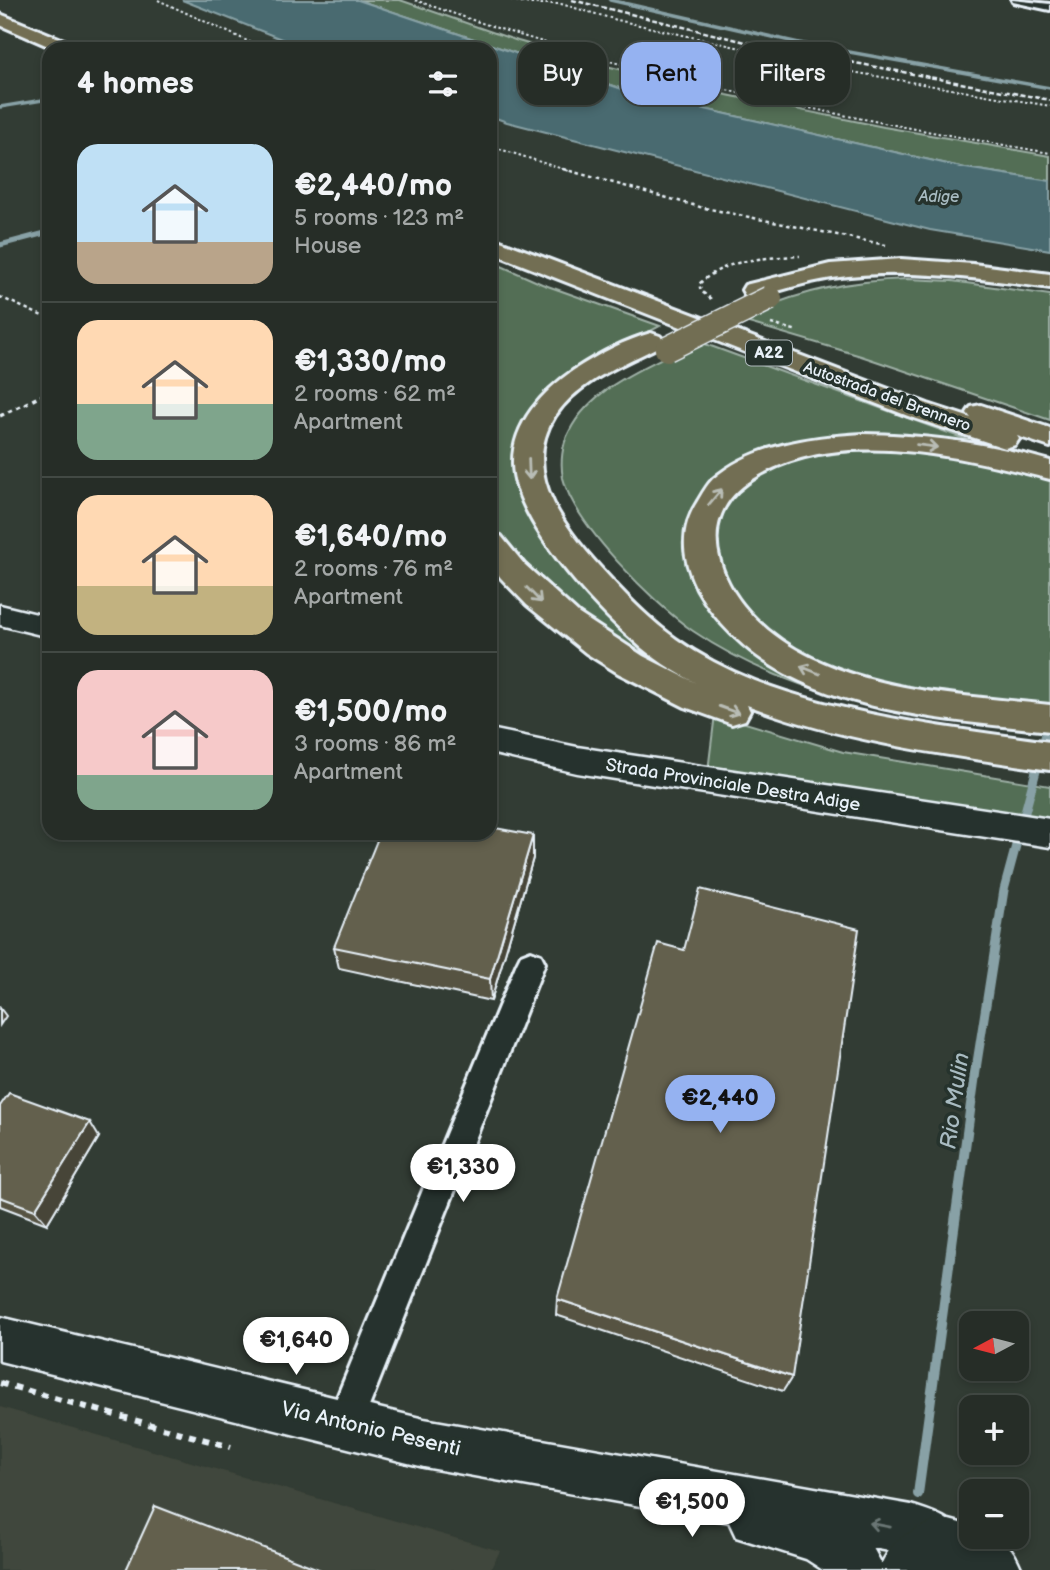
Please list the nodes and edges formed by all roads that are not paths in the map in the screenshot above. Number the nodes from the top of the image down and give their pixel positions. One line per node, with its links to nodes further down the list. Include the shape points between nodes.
1 (1017, 0): 2 (street)
2 (1050, 7)
3 (0, 19): 5 (highway)
4 (0, 33): 6 (highway)
5 (54, 42)
6 (42, 52)
7 (497, 234): 12 (highway, Autostrada del Brennero / A22)
8 (497, 247): 15 (highway, Autostrada del Brennero / A22, via 918,410)
9 (1050, 281): 11 (highway, via 932,266 878,265 801,275)
10 (1050, 289): 11 (highway, via 944,276 892,275)
11 (762, 294): 22 (highway, bridge, via 659,345 605,363 556,397 539,420 530,445 530,482 537,503 585,571 653,640 710,675 807,714 862,728)
12 (878, 376): 13 (highway); 14 (highway, Autostrada del Brennero / A22)
13 (1050, 429)
14 (1050, 438)
15 (1050, 454)
16 (1050, 470): 22 (highway, one-way to 16, via 799,666 771,649 719,600 705,576 699,534 703,514 725,485 746,470 775,456 831,444 927,446)
17 (497, 553): 22 (highway, one-way to 22, via 551,610 629,663 700,698 774,726 840,743)
18 (0, 615): 19 (main road)
19 (42, 625)
20 (1050, 718): 22 (highway)
21 (1050, 736): 22 (highway)
22 (998, 740): 24 (highway); 25 (highway)
23 (497, 743): 26 (main road, Strada Provinciale Destra Adige, via 577,760)
24 (1050, 756)
25 (1050, 777)
26 (1050, 833)
27 (531, 963): 29 (street)
28 (0, 1339): 29 (street, Via Antonio Pesenti)
29 (344, 1424): 30 (street, Via Antonio Pesenti)
30 (579, 1472): 31 (street, Via Antonio Pesenti, one-way to 30, via 929,1536 911,1530); 32 (street, Via Antonio Pesenti, via 823,1539)
31 (925, 1558): 33 (main road, via 964,1550)
32 (860, 1570)
33 (994, 1570)

